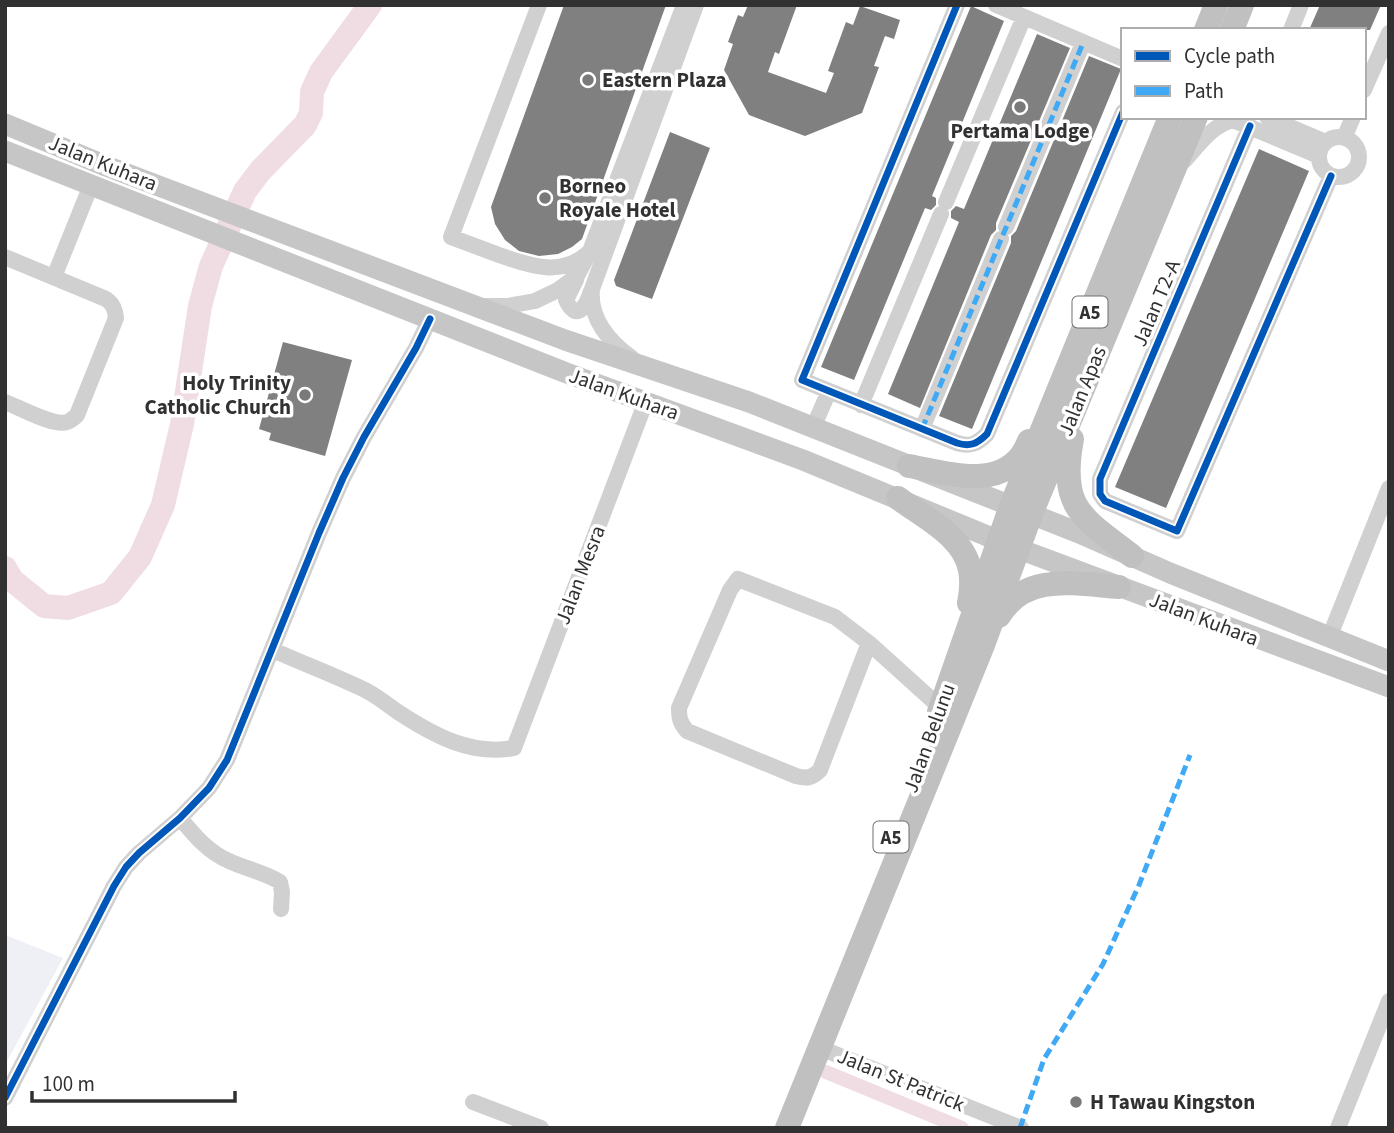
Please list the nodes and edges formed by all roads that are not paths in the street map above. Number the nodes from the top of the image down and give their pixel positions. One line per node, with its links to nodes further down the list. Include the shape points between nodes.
1 (539, 5): 29 (street, via 452,237 532,267 567,265)
2 (684, 5): 29 (street)
3 (696, 5): 33 (street)
4 (957, 5): 37 (street, via 802,380)
5 (996, 5): 8 (street)
6 (1301, 5): 10 (street)
7 (1230, 17): 9 (highway)
8 (1024, 18): 12 (street); 41 (street)
9 (1210, 28)
10 (1292, 28)
11 (1389, 33): 14 (street)
12 (1083, 43): 13 (street); 43 (street)
13 (1121, 58)
14 (1366, 85)
15 (1121, 118): 43 (street, via 987,434 966,446)
16 (1169, 119): 38 (highway, Jalan Apas / A5)
17 (1195, 119): 25 (highway, Jalan Apas / A5)
18 (1270, 119): 23 (street)
19 (1352, 119): 22 (street)
20 (5, 124): 28 (main road, Jalan Kuhara)
21 (1250, 126): 23 (street); 25 (street, via 1224,122); 26 (street, Jalan T2-A, via 1100,479 1105,501 1177,531)
22 (1344, 138): 23 (street, via 1338,137); 26 (street, via 1355,145 1358,164 1350,174)
23 (1322, 149): 26 (street, via 1322,168)
24 (5, 151): 27 (main road, Jalan Kuhara)
25 (1173, 172): 38 (highway, Jalan Apas / A5)
26 (1331, 176)
27 (91, 185): 32 (street); 35 (main road, Jalan Kuhara)
28 (309, 242): 34 (main road, Jalan Kuhara); 35 (main road, via 364,279 421,302)
29 (590, 251): 31 (street)
30 (5, 257): 32 (street)
31 (577, 276): 33 (street, via 566,300 573,310 587,305); 34 (street, via 535,301)
32 (54, 277): 40 (street, via 106,299 116,318 69,422 52,421)
33 (592, 289): 36 (street, via 600,324 620,349)
34 (476, 306): 36 (main road, Jalan Kuhara)
35 (430, 319): 39 (main road, Jalan Kuhara); 54 (street, via 343,478)
36 (642, 365): 42 (main road, Jalan Kuhara)
37 (829, 391): 41 (street); 42 (street)
38 (1070, 392): 44 (highway, via 1021,456 994,474 961,476); 47 (highway, Jalan Apas / A5); 49 (highway, via 1068,472 1076,506 1086,520)
39 (646, 401): 46 (main road, Jalan Kuhara); 54 (street, Jalan Mesra, via 514,748 499,751 450,741 369,692)
40 (5, 402)
41 (861, 405): 43 (street)
42 (814, 428): 44 (main road, Jalan Kuhara)
43 (922, 429)
44 (909, 466): 47 (main road, Jalan Kuhara)
45 (1389, 488): 51 (street)
46 (898, 498): 48 (main road, Jalan Kuhara); 52 (highway, via 949,535 961,550 970,569)
47 (1021, 510): 48 (highway, Jalan Apas / A5); 49 (main road, Jalan Kuhara)
48 (1009, 545): 50 (main road, Jalan Kuhara); 52 (highway, Jalan Belunu / A5)
49 (1132, 556): 51 (main road, Jalan Kuhara)
50 (1119, 587): 52 (highway, via 1065,583 1021,592); 56 (main road, Jalan Kuhara)
51 (1329, 638): 55 (main road, Jalan Kuhara)
52 (973, 642): 57 (highway, Jalan Belunu / A5); 61 (highway, Jalan Belunu / A5)
53 (869, 643): 53 (street, via 835,617 738,579 679,708 681,725 796,776 813,777); 57 (street)
54 (273, 650): 58 (street, via 227,760)
55 (1389, 661)
56 (1389, 687)
57 (941, 708): 66 (highway, Jalan Belunu / A5)
58 (180, 818): 59 (street, via 212,851 280,882); 62 (street, via 139,853 114,886)
59 (281, 909)
60 (1389, 1001): 69 (street)
61 (820, 1048): 67 (highway, Jalan Belunu / A5); 68 (street, Jalan St Patrick)
62 (5, 1098)
63 (473, 1102): 64 (street)
64 (502, 1121): 65 (street)
65 (541, 1128)
66 (772, 1128)
67 (787, 1128)
68 (1021, 1128)
69 (1338, 1128)

